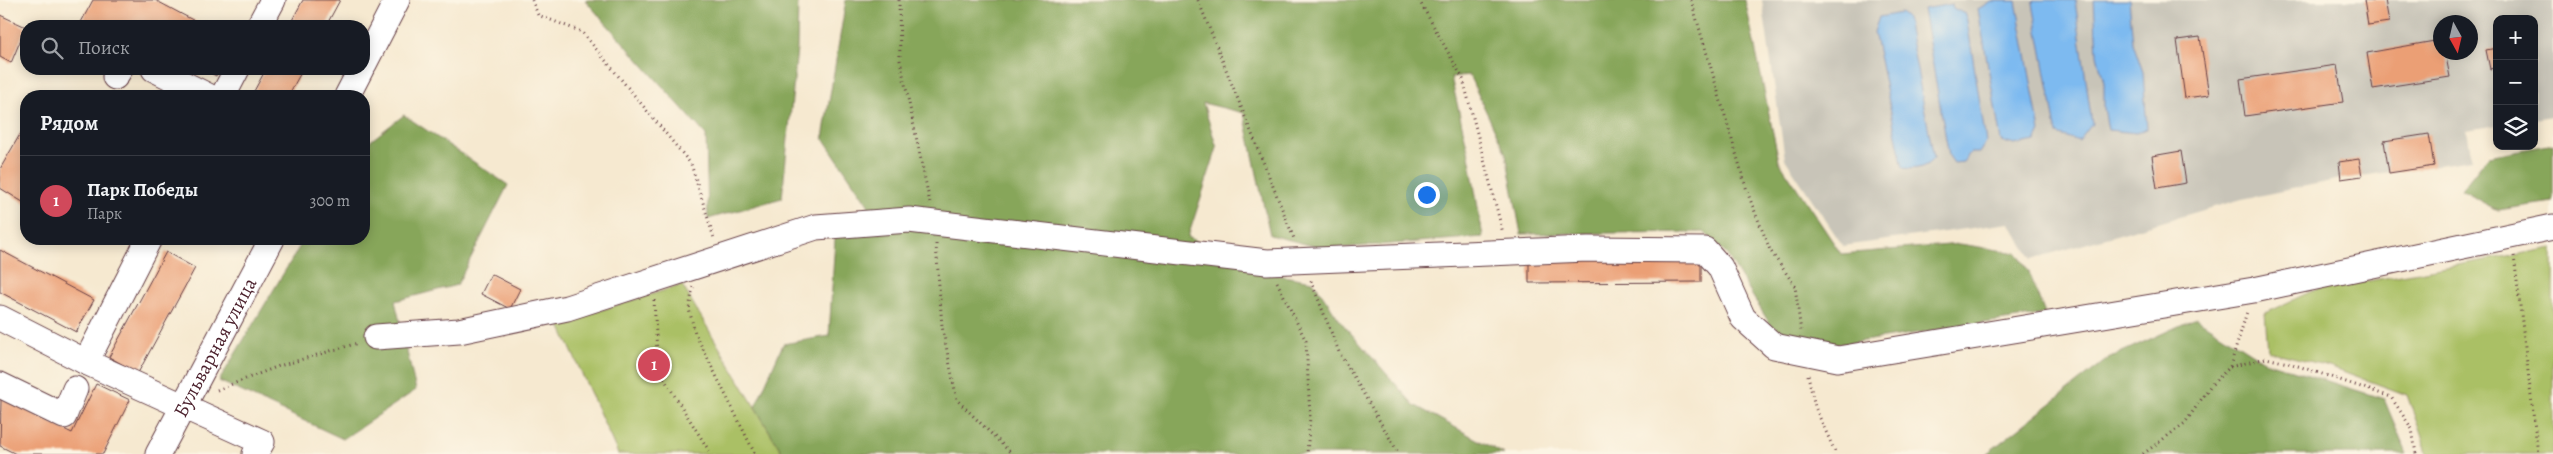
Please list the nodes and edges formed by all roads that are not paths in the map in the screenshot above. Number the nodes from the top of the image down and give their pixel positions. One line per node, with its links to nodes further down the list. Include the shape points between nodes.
1 (273, 0): 3 (street)
2 (398, 0): 4 (street)
3 (262, 20)
4 (370, 53)
5 (166, 75): 8 (street)
6 (234, 75): 9 (street)
7 (358, 75): 10 (street)
8 (196, 90)
9 (226, 90)
10 (350, 90)
11 (2553, 227): 15 (street, via 2254,290 1838,360 1774,346 1743,318 1720,267 1705,250 1588,248 1267,262 909,220 816,227 567,308 460,331)
12 (146, 245): 16 (street)
13 (269, 245): 19 (street, Бульварная улица)
14 (0, 318): 16 (street)
15 (376, 337)
16 (86, 362): 19 (street)
17 (0, 385): 18 (street, via 64,416)
18 (75, 389)
19 (188, 398): 20 (street, Бульварная улица); 21 (street, via 262,442)
20 (158, 454)
21 (255, 454)

